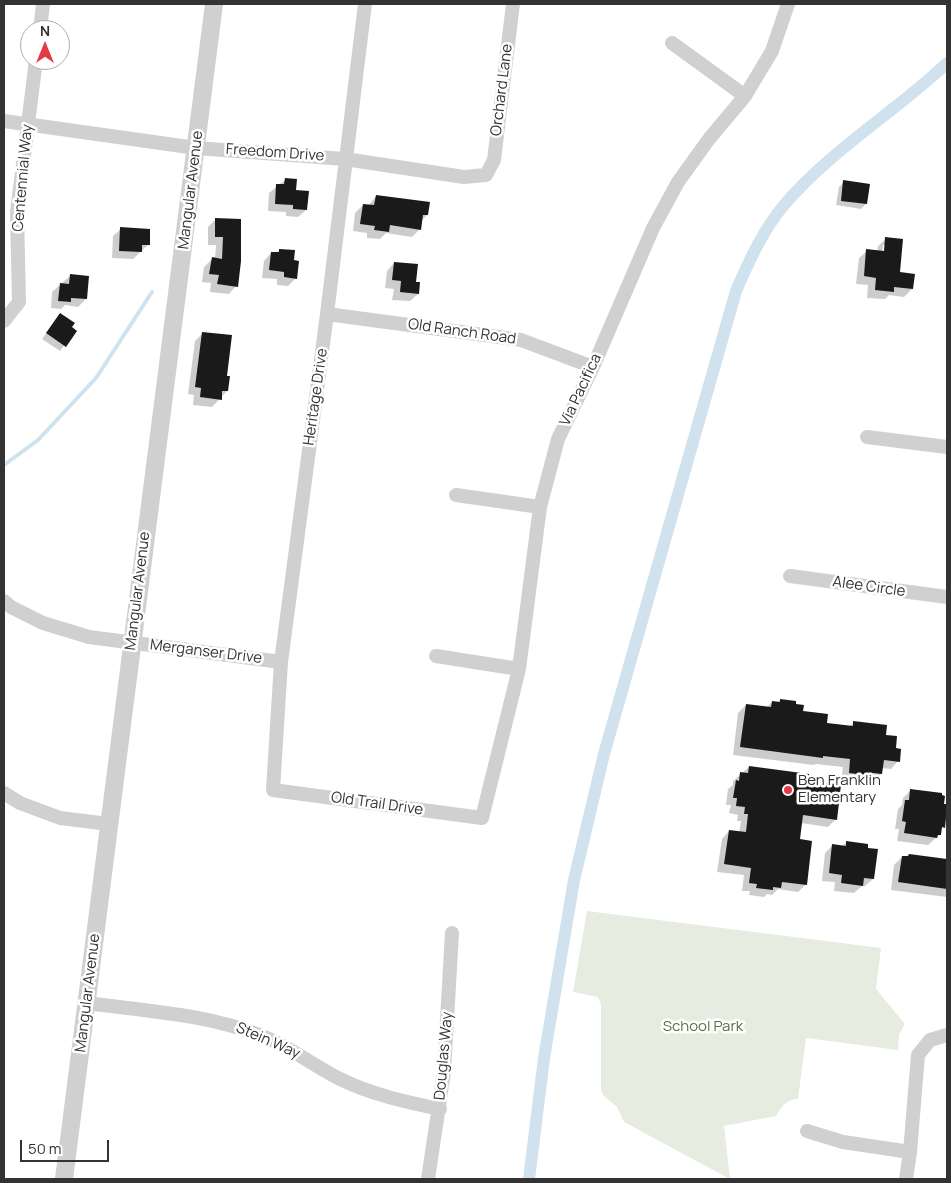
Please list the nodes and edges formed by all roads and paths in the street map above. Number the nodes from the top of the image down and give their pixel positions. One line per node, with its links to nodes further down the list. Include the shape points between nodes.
1 (43, 4): 6 (street)
2 (214, 4): 12 (street, Mangular Avenue)
3 (365, 4): 13 (street, Heritage Drive)
4 (514, 4): 14 (street, Orchard Lane, via 494,160)
5 (788, 4): 9 (street, Via Pacifica, via 772,51)
6 (41, 20)
7 (672, 43): 9 (street)
8 (35, 70): 11 (street, Centennial Way)
9 (745, 96): 17 (street, Via Pacifica, via 709,139 674,190 653,228)
10 (4, 121): 11 (street, Freedom Drive)
11 (27, 124): 12 (street, Freedom Drive); 16 (street, Centennial Way, via 17,212 19,302)
12 (196, 148): 13 (street, Freedom Drive); 25 (street, Mangular Avenue)
13 (345, 159): 14 (street, Freedom Drive, via 464,177); 15 (street, Heritage Drive)
14 (486, 175)
15 (327, 314): 17 (street, Old Ranch Road, via 521,340); 27 (street, Heritage Drive)
16 (4, 321)
17 (592, 367): 21 (street, Via Pacifica, via 558,439)
18 (868, 437): 19 (street)
19 (947, 447)
20 (456, 495): 21 (street)
21 (540, 507): 28 (street, Via Pacifica)
22 (790, 576): 23 (street, Alee Circle)
23 (947, 597)
24 (4, 601): 25 (street, Merganser Drive, via 43,623 66,631 89,638)
25 (132, 643): 27 (street, Merganser Drive); 32 (street, Mangular Avenue)
26 (436, 656): 28 (street)
27 (281, 662): 29 (street, Heritage Drive)
28 (519, 669): 31 (street, Via Pacifica)
29 (273, 790): 31 (street, Old Trail Drive)
30 (4, 793): 32 (street, via 20,803 60,818)
31 (482, 818)
32 (108, 824): 34 (street, Mangular Avenue)
33 (452, 933): 36 (street, Douglas Way)
34 (87, 1003): 36 (street, Stein Way, via 212,1020 238,1027 294,1051 338,1078 389,1098); 39 (street, Mangular Avenue)
35 (947, 1035): 38 (street, via 930,1040 918,1055)
36 (440, 1109): 40 (street, Douglas Way)
37 (807, 1131): 38 (street, via 843,1142)
38 (910, 1152): 41 (street)
39 (64, 1179)
40 (428, 1179)
41 (906, 1179)

